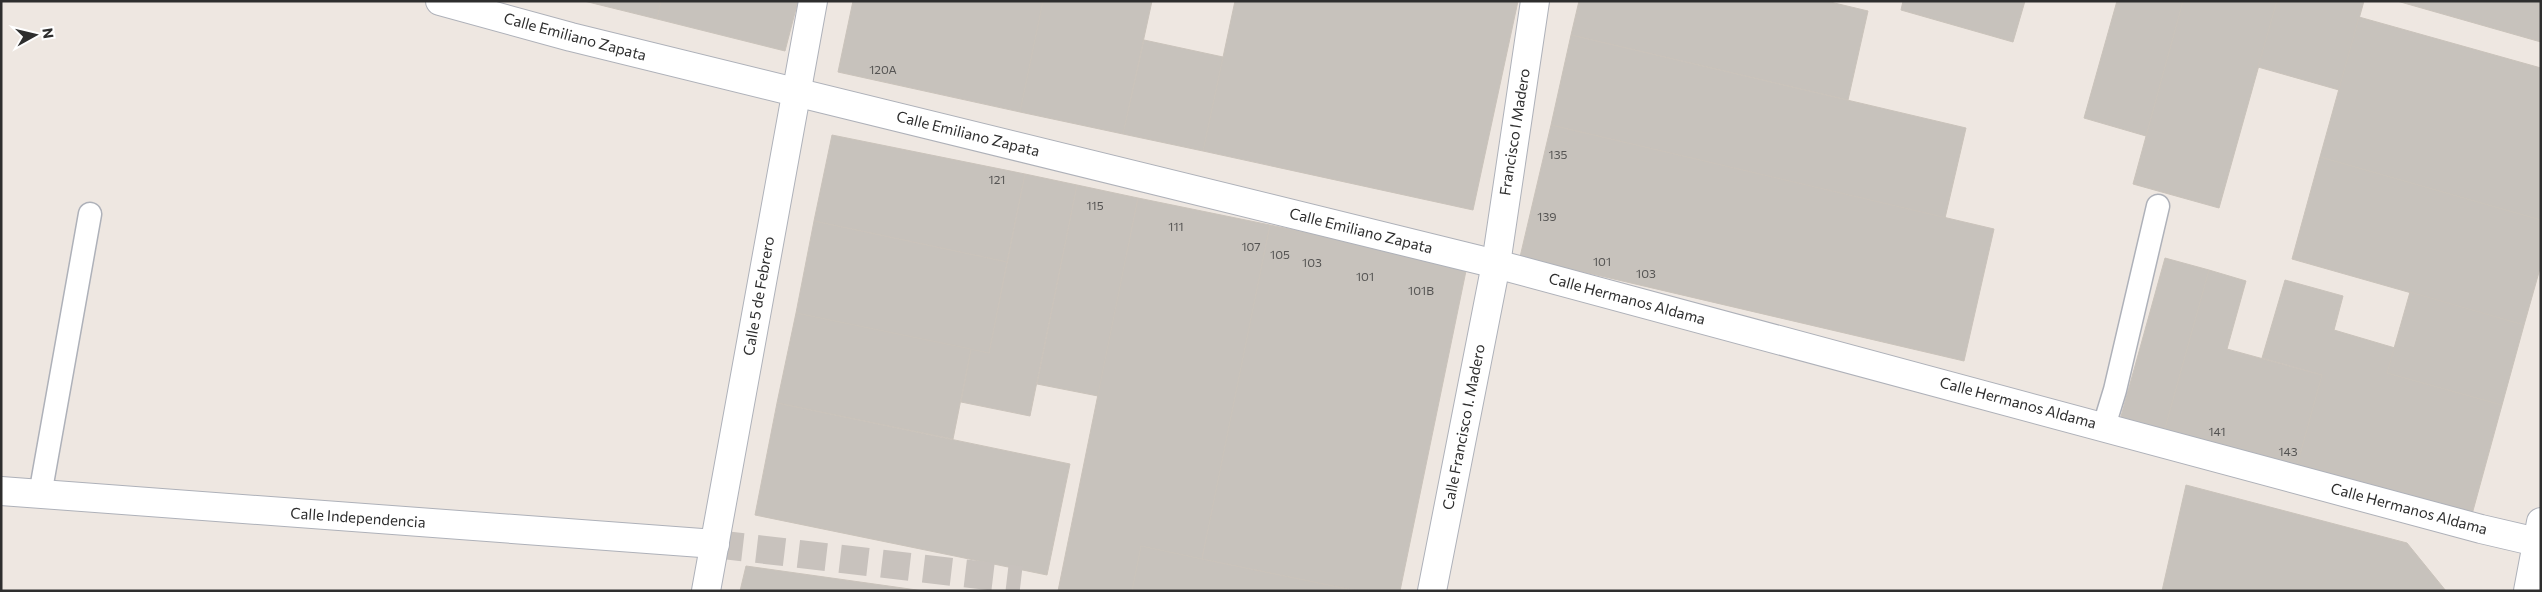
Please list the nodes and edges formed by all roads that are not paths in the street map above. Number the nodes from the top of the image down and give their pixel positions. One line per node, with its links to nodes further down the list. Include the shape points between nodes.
1 (440, 1): 4 (street, Calle Emiliano Zapata)
2 (813, 1): 4 (street, Calle 5 de Febrero)
3 (1535, 1): 7 (street, Francisco I Madero)
4 (796, 92): 7 (street, Calle Emiliano Zapata); 12 (street, Calle 5 de Febrero)
5 (2158, 206): 8 (lane)
6 (90, 214): 10 (lane)
7 (1496, 264): 8 (street, Calle Hermanos Aldama); 14 (street, Calle Francisco I. Madero)
8 (2104, 426): 11 (street, Calle Hermanos Aldama, via 2481,529)
9 (1, 491): 10 (street, Calle Independencia)
10 (40, 495): 12 (street, Calle Independencia)
11 (2539, 536): 15 (street)
12 (714, 544): 13 (street, Calle 5 de Febrero)
13 (706, 591)
14 (1432, 591)
15 (2528, 591)

